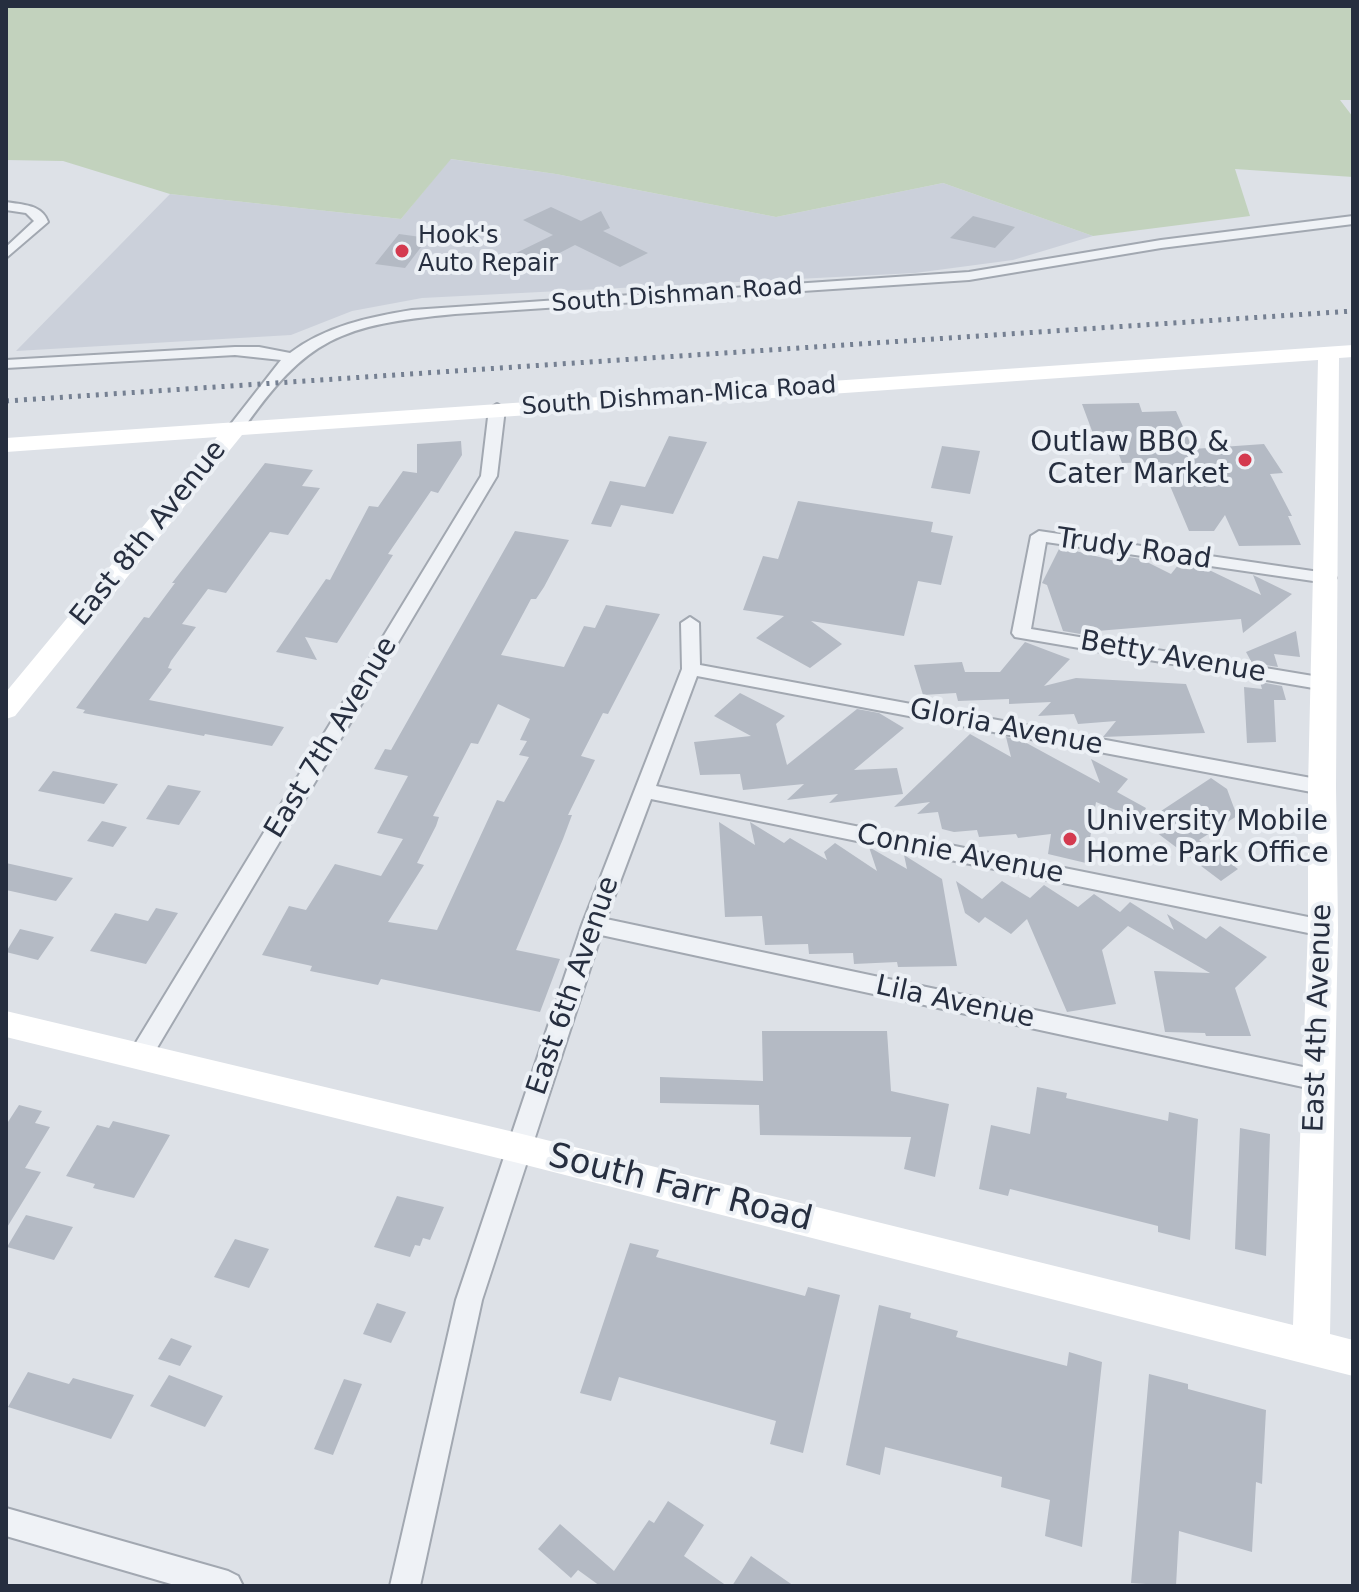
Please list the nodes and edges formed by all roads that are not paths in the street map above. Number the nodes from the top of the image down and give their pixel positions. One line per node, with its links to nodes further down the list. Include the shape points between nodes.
1 (6, 206): 3 (street, via 30,210 41,222)
2 (1353, 220): 5 (street, South Dishman Road, via 969,276 409,315 342,331)
3 (6, 254)
4 (1341, 352): 7 (street, South Dishman-Mica Road); 10 (street, East 4th Avenue)
5 (293, 358): 6 (street, via 235,351); 8 (street, East 8th Avenue)
6 (6, 364)
7 (497, 409): 8 (street, South Dishman-Mica Road); 21 (street, East 7th Avenue, via 489,476)
8 (235, 429): 9 (street, South Dishman-Mica Road); 15 (street, East 8th Avenue)
9 (6, 445)
10 (1327, 578): 12 (street, Trudy Road, via 1039,536); 14 (street, East 4th Avenue)
11 (690, 623): 13 (street, East 6th Avenue)
12 (1021, 633): 14 (street, Betty Avenue)
13 (691, 669): 16 (street, Gloria Avenue); 17 (street, East 6th Avenue)
14 (1325, 684): 16 (street, East 4th Avenue)
15 (6, 710)
16 (1322, 787): 19 (street, East 4th Avenue)
17 (645, 791): 18 (street, East 6th Avenue); 19 (street, Connie Avenue)
18 (593, 925): 22 (street, Lila Avenue); 23 (street, East 6th Avenue)
19 (1323, 928): 22 (street, East 4th Avenue)
20 (6, 1024): 21 (street, South Farr Road)
21 (140, 1056): 23 (street, South Farr Road)
22 (1317, 1080): 24 (street, East 4th Avenue)
23 (518, 1148): 24 (street, South Farr Road); 28 (street, East 6th Avenue, via 469,1300)
24 (1311, 1348): 25 (street, South Farr Road)
25 (1353, 1358)
26 (6, 1522): 27 (street)
27 (228, 1586)
28 (405, 1586)

